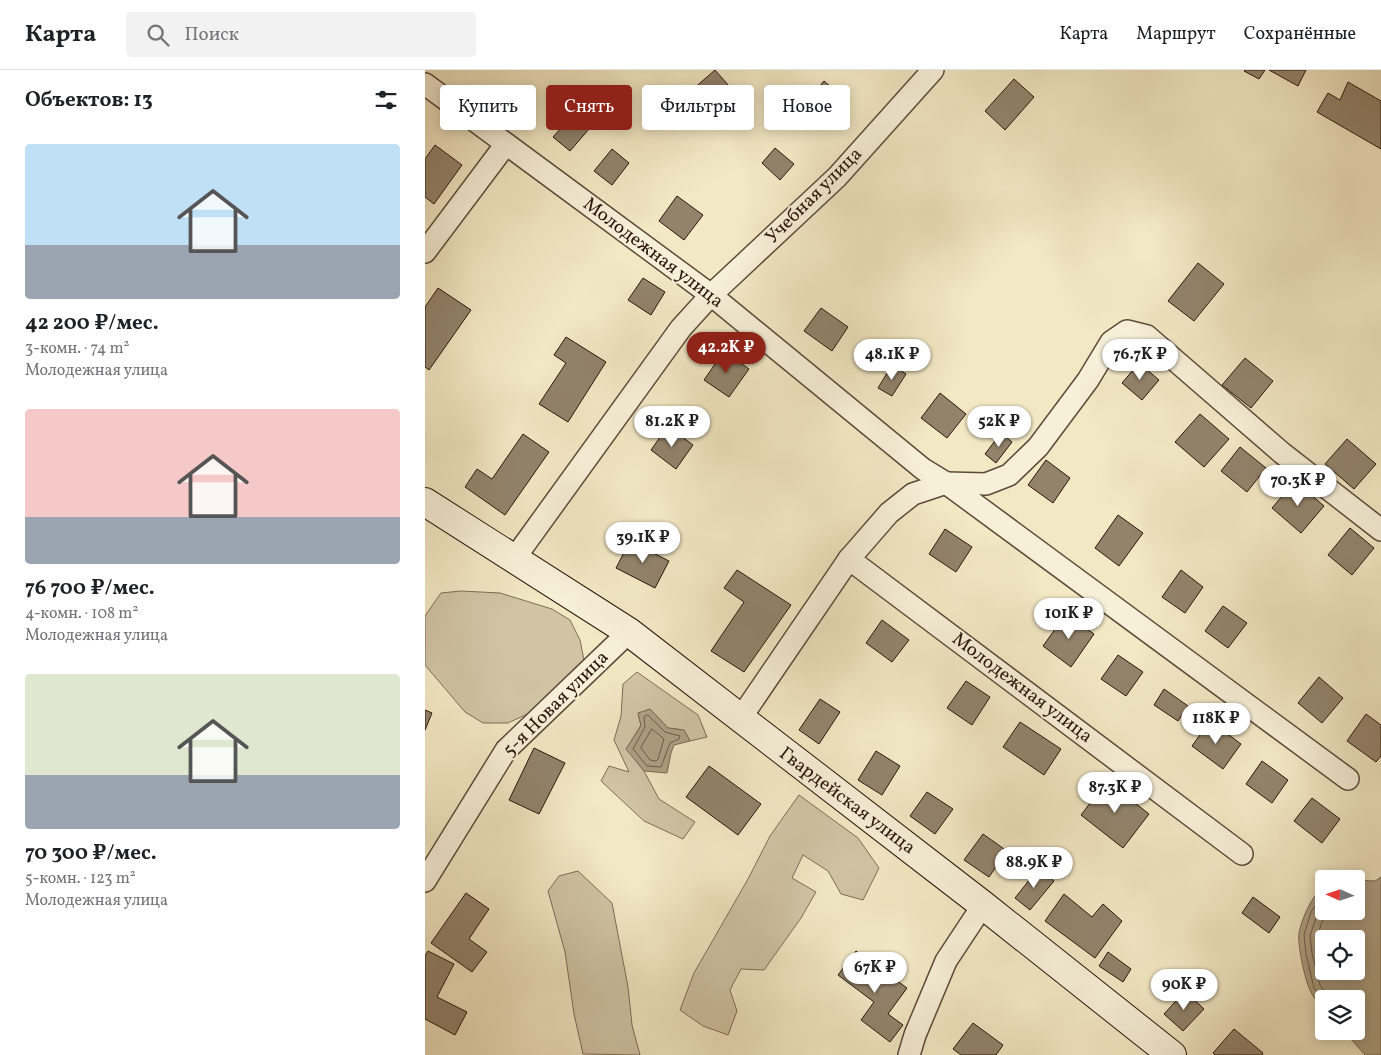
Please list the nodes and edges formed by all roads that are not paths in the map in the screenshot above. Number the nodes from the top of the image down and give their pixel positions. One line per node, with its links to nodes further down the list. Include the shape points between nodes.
1 (933, 70): 5 (street, Учебная улица, via 837,177)
2 (425, 84): 3 (street, Молодежная улица)
3 (506, 144): 4 (street); 5 (street, Молодежная улица)
4 (425, 252)
5 (711, 295): 6 (street, Молодежная улица, via 923,470); 9 (street, via 681,328)
6 (946, 483): 8 (street, Молодежная улица, via 987,484 1009,476 1039,447 1088,380 1111,342 1127,331 1147,336 1282,453); 10 (street, Молодежная улица, via 913,494 889,513); 13 (street, Молодежная улица)
7 (425, 502): 9 (main road, Гвардейская улица)
8 (1381, 530)
9 (514, 559): 11 (main road, Гвардейская улица)
10 (849, 559): 12 (street, Молодежная улица); 14 (street, Молодежная улица)
11 (629, 632): 12 (main road, Гвардейская улица); 15 (street, 5-я Новая улица, via 507,750)
12 (740, 719): 16 (main road, Гвардейская улица)
13 (1348, 779)
14 (1242, 854)
15 (425, 881)
16 (983, 905): 17 (street, via 946,961); 18 (main road, Гвардейская улица)
17 (909, 1055)
18 (1172, 1055)

